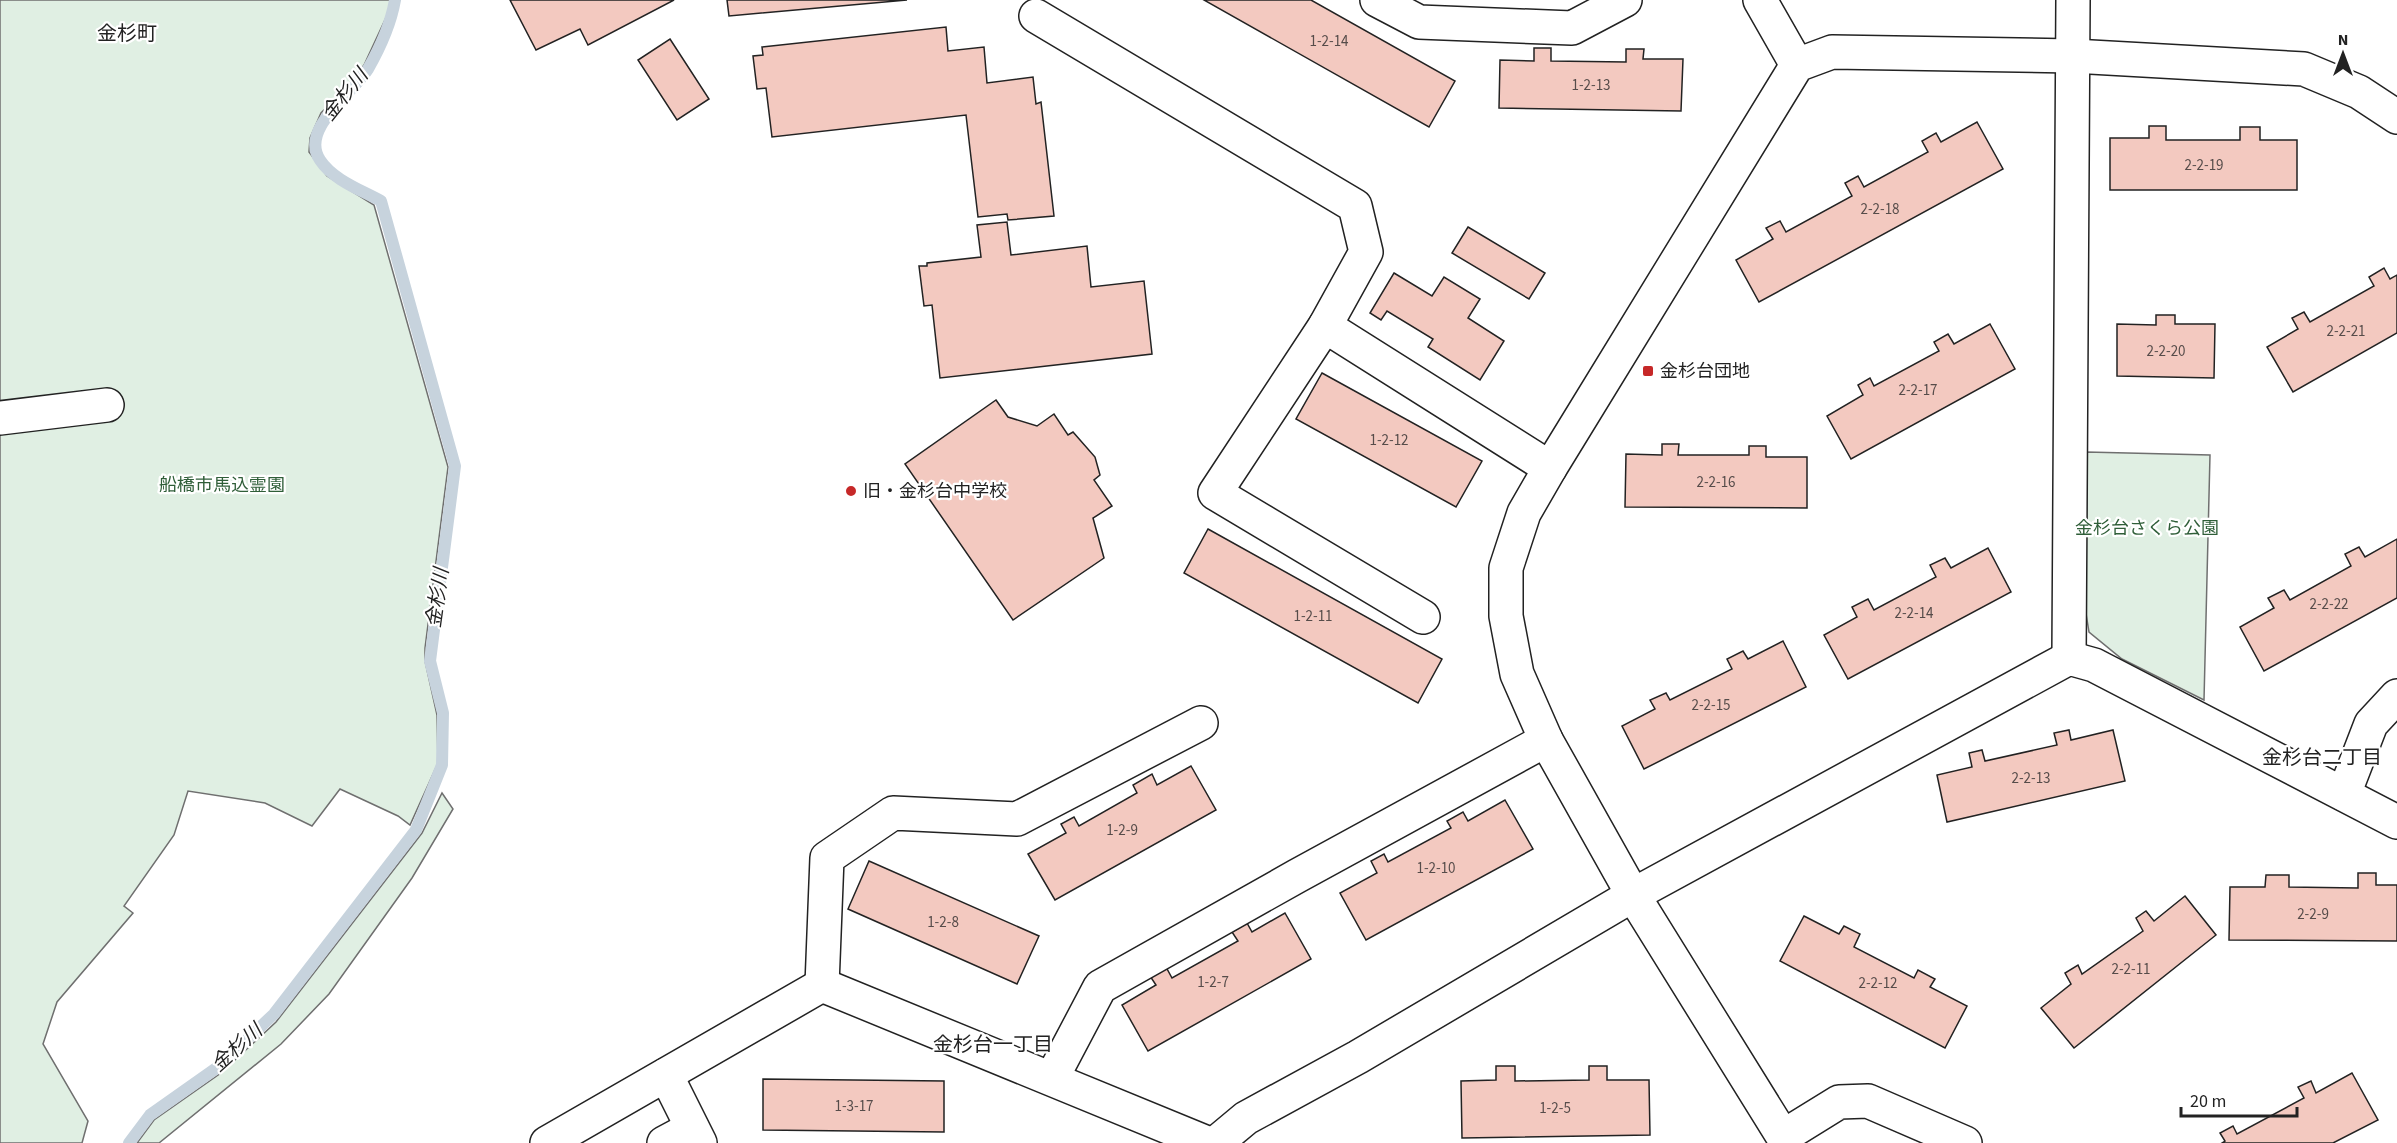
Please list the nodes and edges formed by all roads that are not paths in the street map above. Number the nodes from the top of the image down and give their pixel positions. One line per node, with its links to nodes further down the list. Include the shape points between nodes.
1 (1377, 0): 2 (street, via 1419,22 1572,28)
2 (1625, 0)
3 (1760, 0): 7 (street)
4 (2073, 0): 6 (street)
5 (1036, 16): 9 (street, via 1355,206 1366,252)
6 (2073, 56): 7 (street, via 1832,52); 8 (street, via 2304,69); 14 (street)
7 (1797, 64): 12 (street)
8 (2395, 112)
9 (1325, 326): 12 (street); 13 (street, via 1215,493)
10 (107, 405): 11 (street)
11 (0, 418)
12 (1550, 468): 17 (street, via 1524,513 1506,568 1506,616 1517,674)
13 (1423, 617)
14 (2069, 658): 18 (street, via 2094,665); 20 (street)
15 (2397, 696): 18 (street, via 2371,724)
16 (1201, 723): 21 (street, via 1017,819 893,813 836,851 827,858)
17 (1546, 740): 20 (street); 23 (street, via 1100,987)
18 (2344, 794): 19 (street)
19 (2397, 822)
20 (1633, 895): 25 (street); 28 (street, via 1358,1057 1246,1118)
21 (822, 985): 22 (street); 23 (street)
22 (666, 1075): 24 (street); 26 (street)
23 (1052, 1078): 27 (street)
24 (685, 1138)
25 (1786, 1140): 29 (street, via 1839,1102 1868,1101)
26 (547, 1143)
27 (1207, 1143)
28 (1216, 1143)
29 (1965, 1143)

